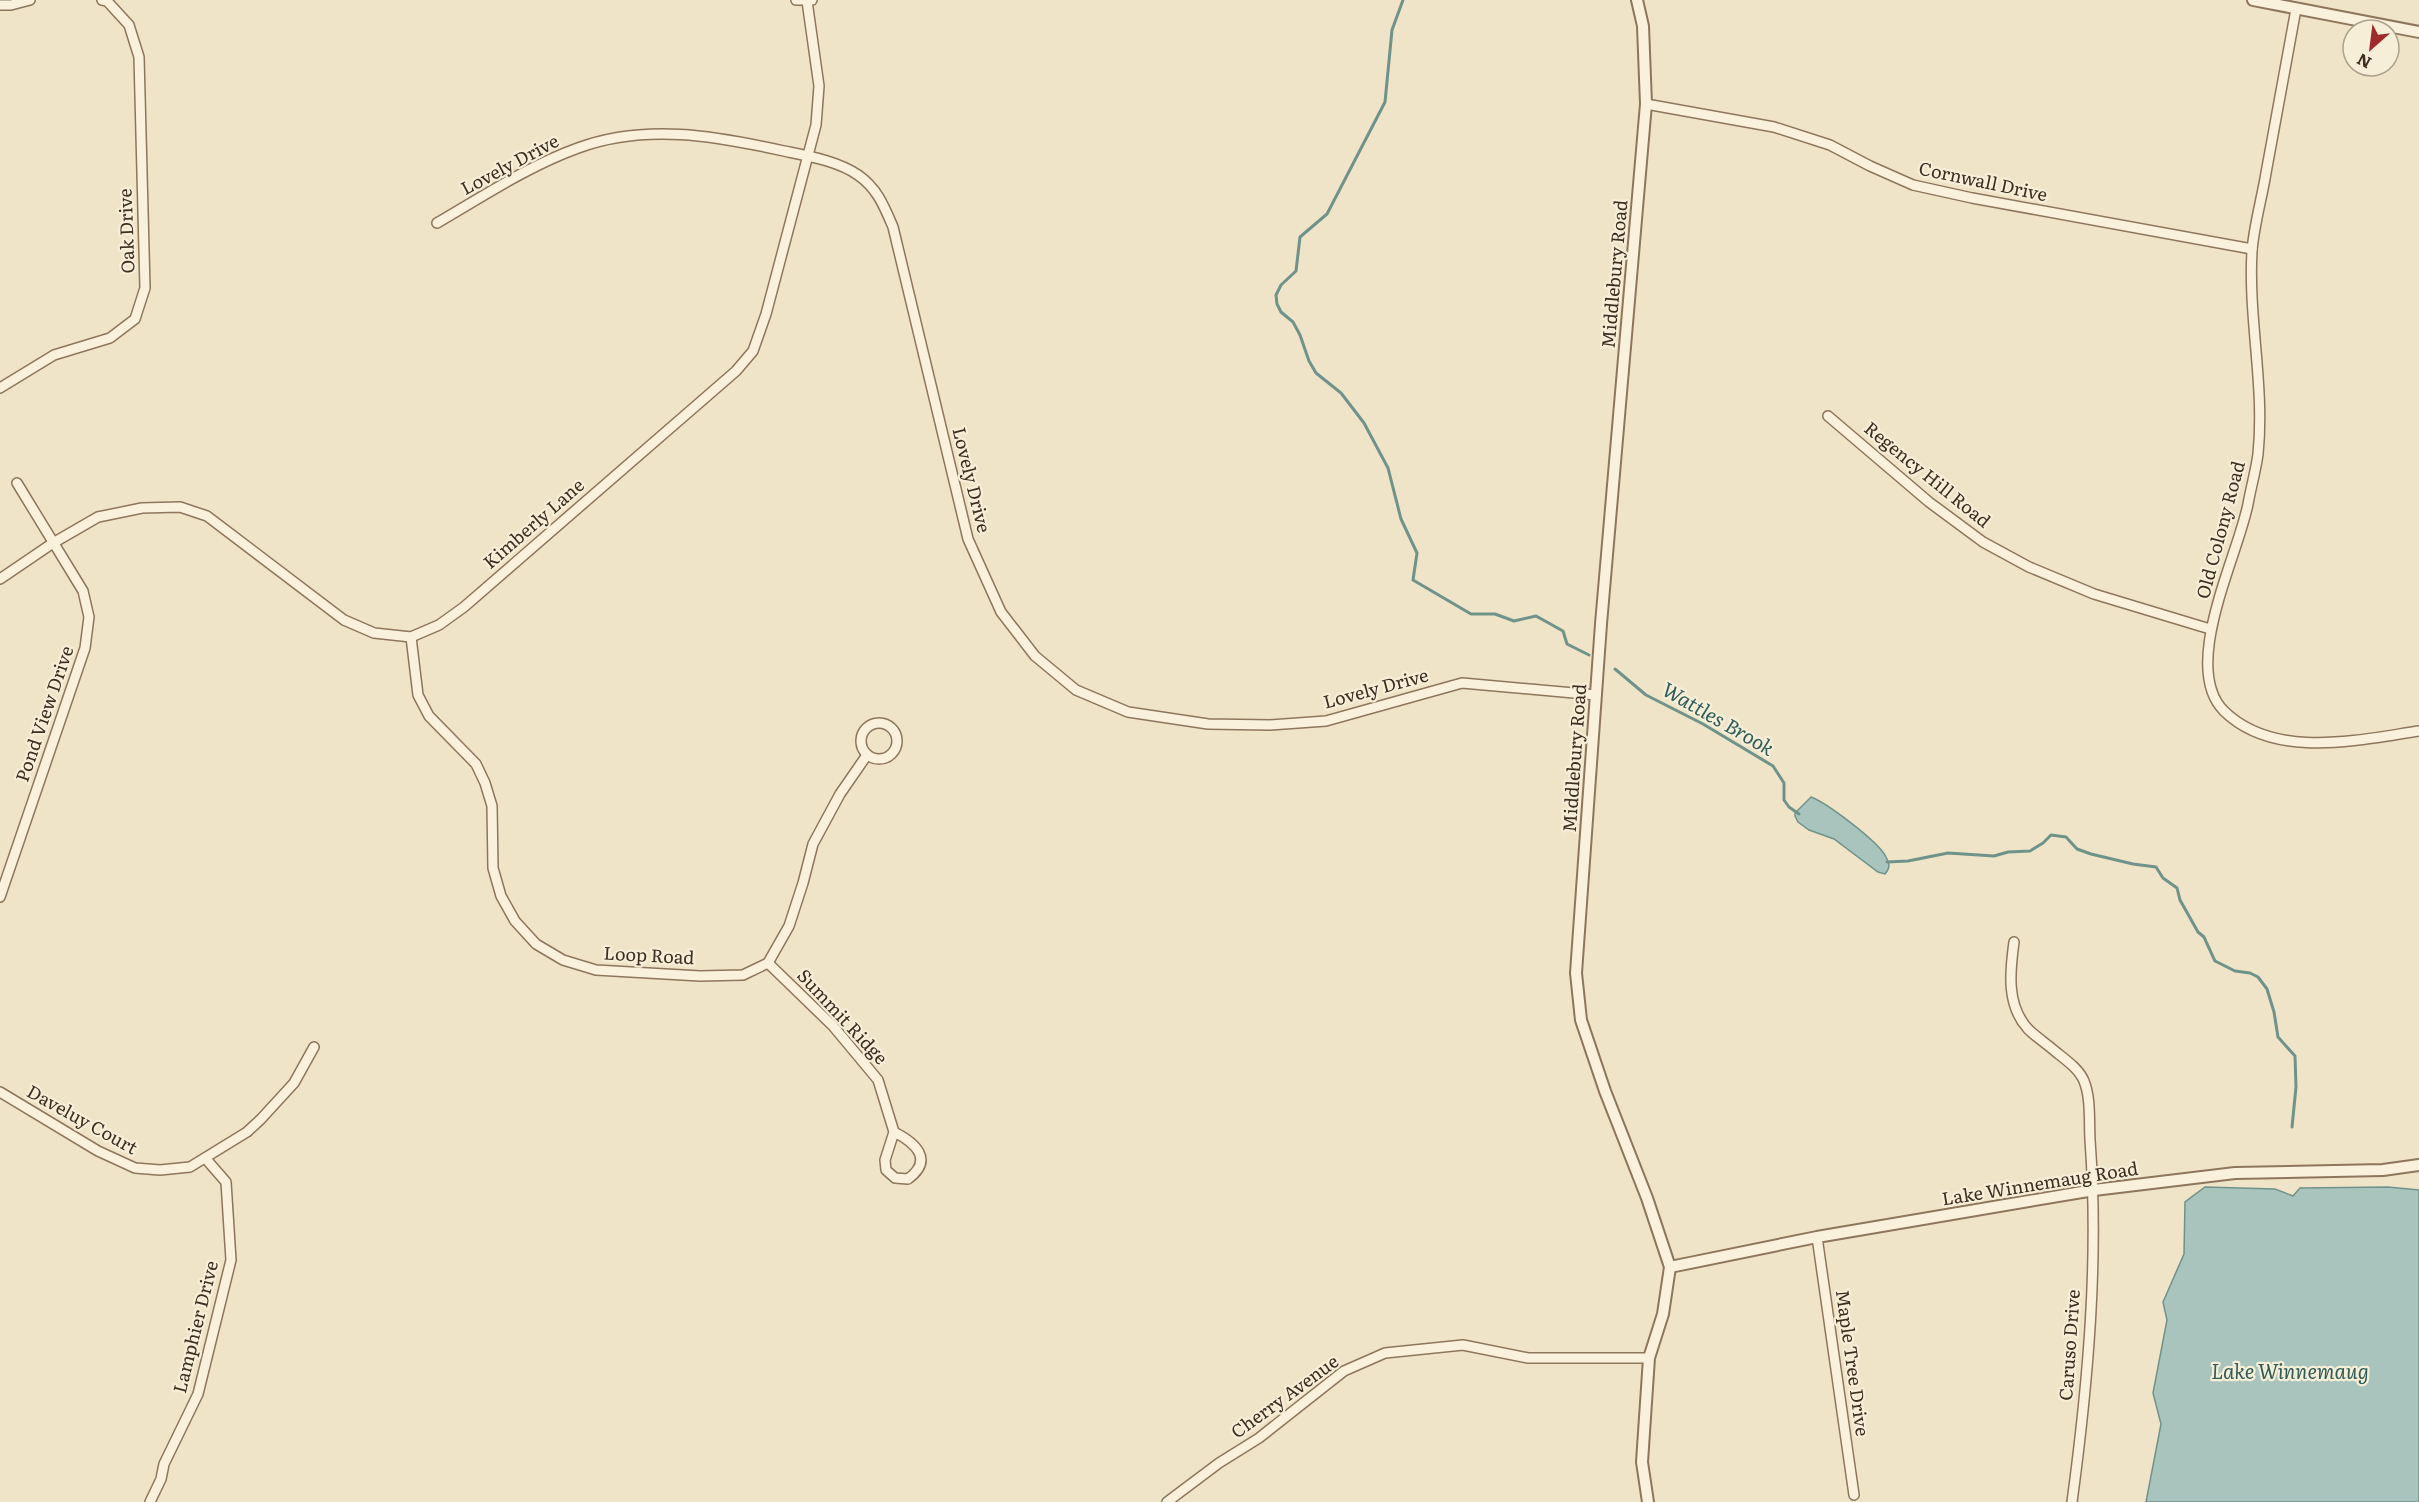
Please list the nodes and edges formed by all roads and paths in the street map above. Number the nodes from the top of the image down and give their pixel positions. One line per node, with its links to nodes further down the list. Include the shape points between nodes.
1 (30, 0): 7 (street)
2 (102, 0): 14 (street, Oak Drive, via 129,25 139,57 145,288 135,319 110,338 54,355)
3 (796, 0): 6 (street, Kimberly Lane)
4 (1637, 0): 10 (street, Middlebury Road, via 1643,26)
5 (2253, 0): 8 (street)
6 (809, 1): 11 (street, Kimberly Lane, via 819,86 816,125)
7 (0, 5)
8 (2296, 9): 9 (street); 13 (street, Old Colony Road)
9 (2419, 32)
10 (1646, 104): 13 (street, Cornwall Drive, via 1774,127 1830,145 1913,185); 21 (street, Middlebury Road)
11 (808, 156): 12 (street, Lovely Drive, via 720,137 669,133 621,136 579,147 537,165); 20 (street, Kimberly Lane, via 753,351 464,607 439,625); 21 (street, Lovely Drive, via 857,174 879,195 893,227 968,539 1000,612 1035,656 1076,690 1128,712 1209,724 1270,725 1326,721 1462,684)
12 (436, 223)
13 (2252, 249): 19 (street, Old Colony Road, via 2258,454 2246,515)
14 (0, 388)
15 (1828, 416): 19 (street, Regency Hill Road, via 1929,502 1983,542 2029,567 2094,594)
16 (17, 483): 17 (street, Pond View Drive)
17 (53, 543): 18 (street, Kimberly Lane); 20 (street, Kimberly Lane, via 98,517 142,508 180,507 207,516 344,620 374,633); 24 (street, Pond View Drive, via 83,591 88,617 85,648)
18 (0, 579)
19 (2210, 629): 22 (street, Old Colony Road, via 2206,666 2211,688 2223,710 2251,731 2297,743)
20 (411, 637): 26 (street, Loop Road, via 418,695 429,716 476,764 492,806 493,868 501,896 515,921 536,944 563,960 597,970 743,975)
21 (1596, 695): 34 (street, Middlebury Road, via 1576,973 1581,1020)
22 (2419, 731)
23 (867, 755): 23 (street, via 883,759 893,753 898,742 895,731 879,723 867,727 861,744); 26 (street, via 813,844 789,926)
24 (0, 897)
25 (2014, 942): 32 (street, Caruso Drive, via 2010,978 2018,1012 2027,1028 2070,1062 2084,1081)
26 (768, 963): 29 (street, Summit Ridge, via 833,1026 878,1080)
27 (314, 1047): 30 (street, Daveluy Court, via 294,1083 261,1119)
28 (0, 1092): 30 (street, Daveluy Court, via 98,1151 135,1168 190,1167)
29 (894, 1132): 29 (street, via 886,1170 896,1178 908,1179 917,1173 921,1156 915,1146)
30 (206, 1159): 37 (street, Lamphier Drive, via 226,1182 231,1260 198,1394)
31 (2419, 1165): 32 (street, Lake Winnemaug Road, via 2383,1170 2235,1173)
32 (2094, 1190): 33 (street, Lake Winnemaug Road); 40 (street, Caruso Drive, via 2091,1299)
33 (1817, 1237): 34 (street, Lake Winnemaug Road); 36 (street, Maple Tree Drive)
34 (1670, 1267): 35 (street, Middlebury Road, via 1663,1314)
35 (1649, 1358): 38 (street, Cherry Avenue, via 1528,1358 1463,1345 1385,1353 1344,1371 1259,1438); 39 (street, Middlebury Road, via 1642,1462)
36 (1854, 1495)
37 (150, 1502)
38 (1167, 1502)
39 (1648, 1502)
40 (2072, 1502)

